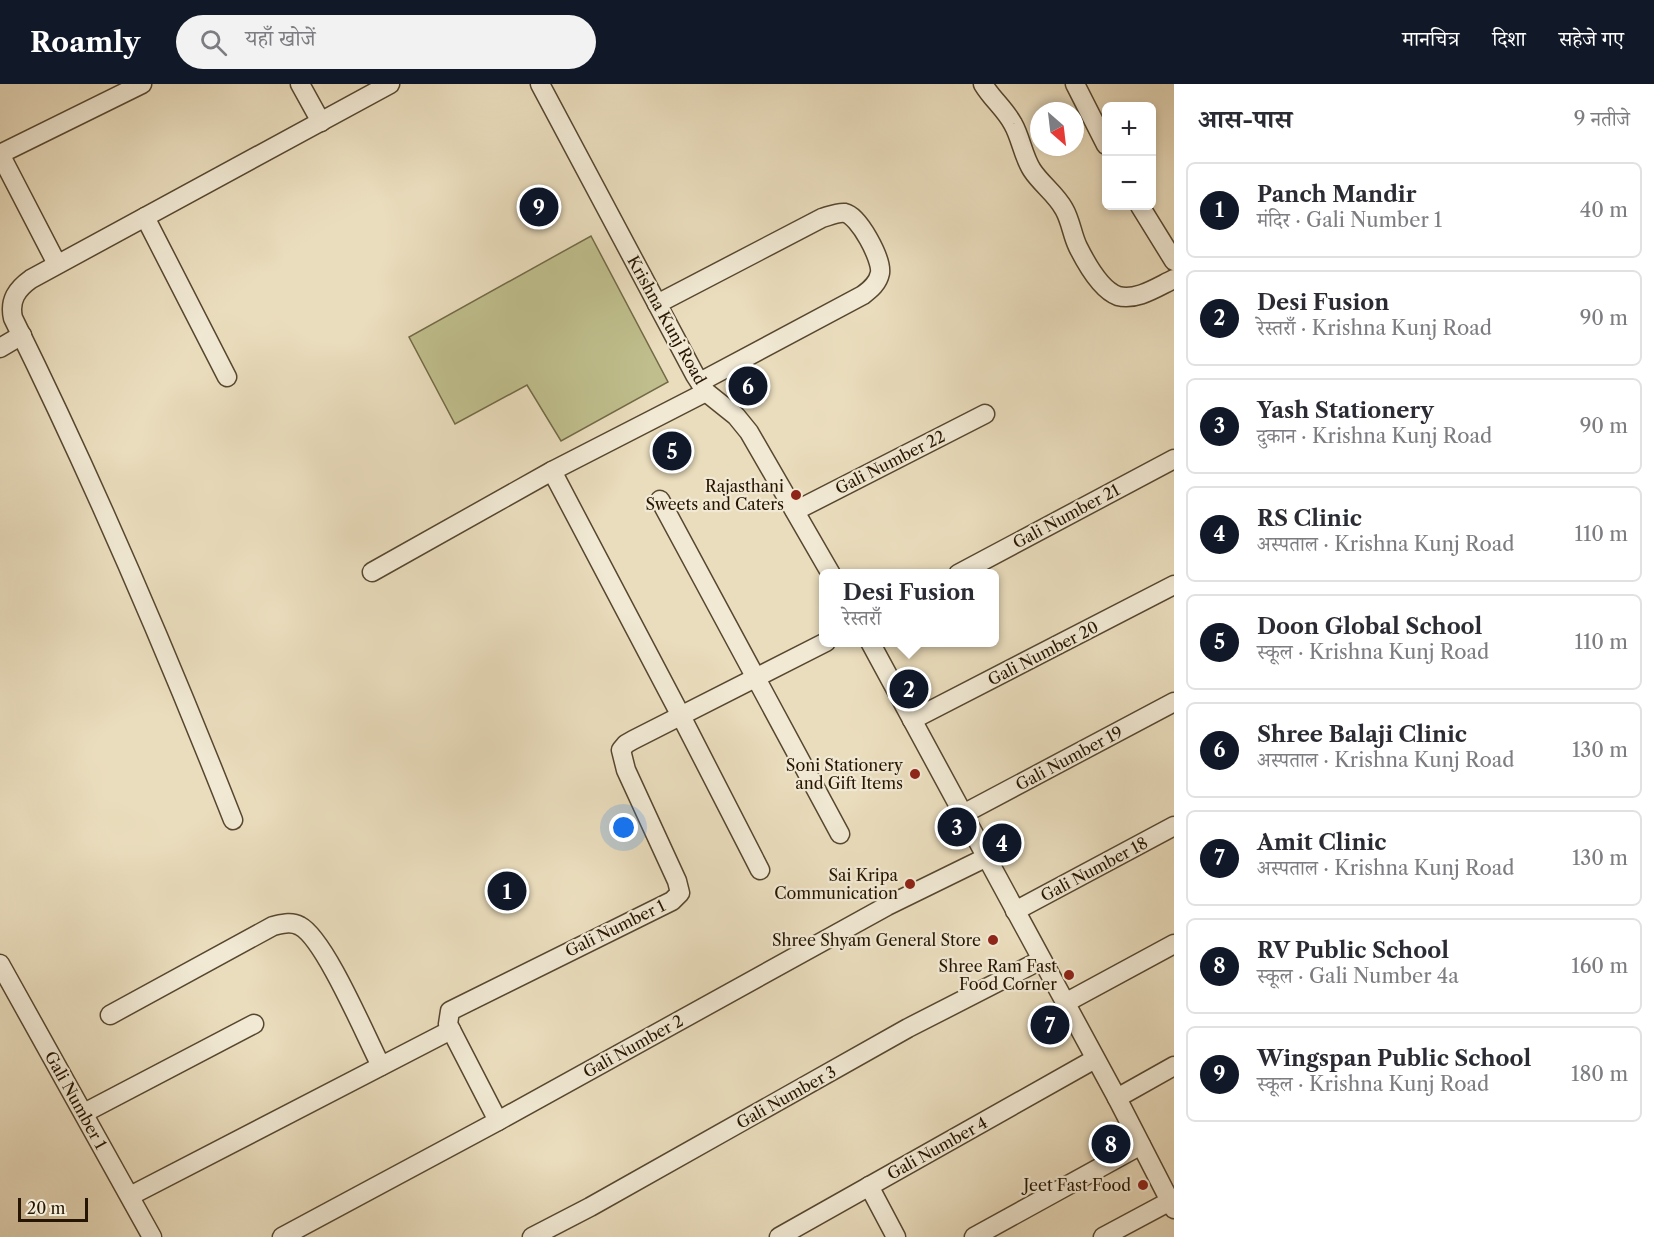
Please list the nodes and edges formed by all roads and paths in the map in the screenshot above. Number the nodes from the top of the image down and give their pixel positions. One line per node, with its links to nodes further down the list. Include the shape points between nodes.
1 (142, 84): 9 (street)
2 (300, 84): 7 (street)
3 (390, 84): 7 (street)
4 (540, 84): 15 (street, Krishna Kunj Road)
5 (983, 84): 14 (street, via 1005,110 1022,141 1030,167 1062,205 1078,247 1108,290 1116,295 1139,296)
6 (1075, 84): 8 (street)
7 (321, 122): 11 (street)
8 (1102, 135)
9 (0, 154): 13 (street)
10 (1142, 210): 12 (street)
11 (145, 217): 13 (street); 18 (street)
12 (1174, 261)
13 (57, 264): 16 (street, via 31,279 14,297 11,308)
14 (1174, 279)
15 (657, 304): 19 (street, Krishna Kunj Road); 19 (street, via 822,219 843,213 858,222 879,261 878,279 873,287)
16 (21, 335): 17 (street); 36 (street, via 173,667)
17 (0, 348)
18 (226, 377)
19 (703, 387): 22 (street); 24 (street, Krishna Kunj Road, via 749,432)
20 (985, 414): 24 (street, Gali Number 22)
21 (1174, 459): 26 (street, Gali Number 21)
22 (552, 471): 27 (street); 33 (street)
23 (660, 500): 31 (street)
24 (795, 511): 25 (street, Krishna Kunj Road)
25 (829, 569)
26 (966, 569)
27 (372, 572)
28 (1174, 585): 34 (street, Gali Number 20)
29 (819, 646): 31 (street, Gali Number 1)
30 (873, 647): 34 (street)
31 (756, 678): 33 (street, Gali Number 1); 38 (street)
32 (1174, 702): 35 (street, Gali Number 19)
33 (681, 716): 40 (street); 48 (street, Gali Number 1, via 621,750 626,770 680,893 458,1005 448,1016)
34 (912, 720): 35 (street)
35 (963, 814): 39 (street)
36 (233, 819)
37 (1174, 826): 41 (street, Gali Number 18)
38 (840, 834)
39 (985, 858): 41 (street); 54 (street, Gali Number 2, via 887,906)
40 (760, 870)
41 (1015, 911): 43 (street)
42 (1174, 945): 45 (street)
43 (1041, 960): 45 (street); 61 (street, Gali Number 3, via 908,1028)
44 (0, 964): 53 (street, Gali Number 1)
45 (1065, 1003): 49 (street)
46 (110, 1015): 50 (street, via 273,926 288,922 300,925 326,956)
47 (254, 1024): 53 (street)
48 (451, 1030): 50 (street); 54 (street)
49 (1095, 1059): 52 (street); 56 (street, Gali Number 4)
50 (381, 1066): 57 (street)
51 (1174, 1066): 52 (street)
52 (1117, 1098): 55 (street)
53 (84, 1113): 57 (street, Gali Number 1)
54 (498, 1121): 60 (street, Gali Number 2)
55 (1141, 1145): 58 (street); 64 (street)
56 (869, 1186): 62 (street, Gali Number 4); 63 (street)
57 (130, 1196): 59 (street, Gali Number 1)
58 (1173, 1203): 65 (street)
59 (152, 1237)
60 (282, 1237)
61 (532, 1237)
62 (779, 1237)
63 (896, 1237)
64 (975, 1237)
65 (1103, 1237)

